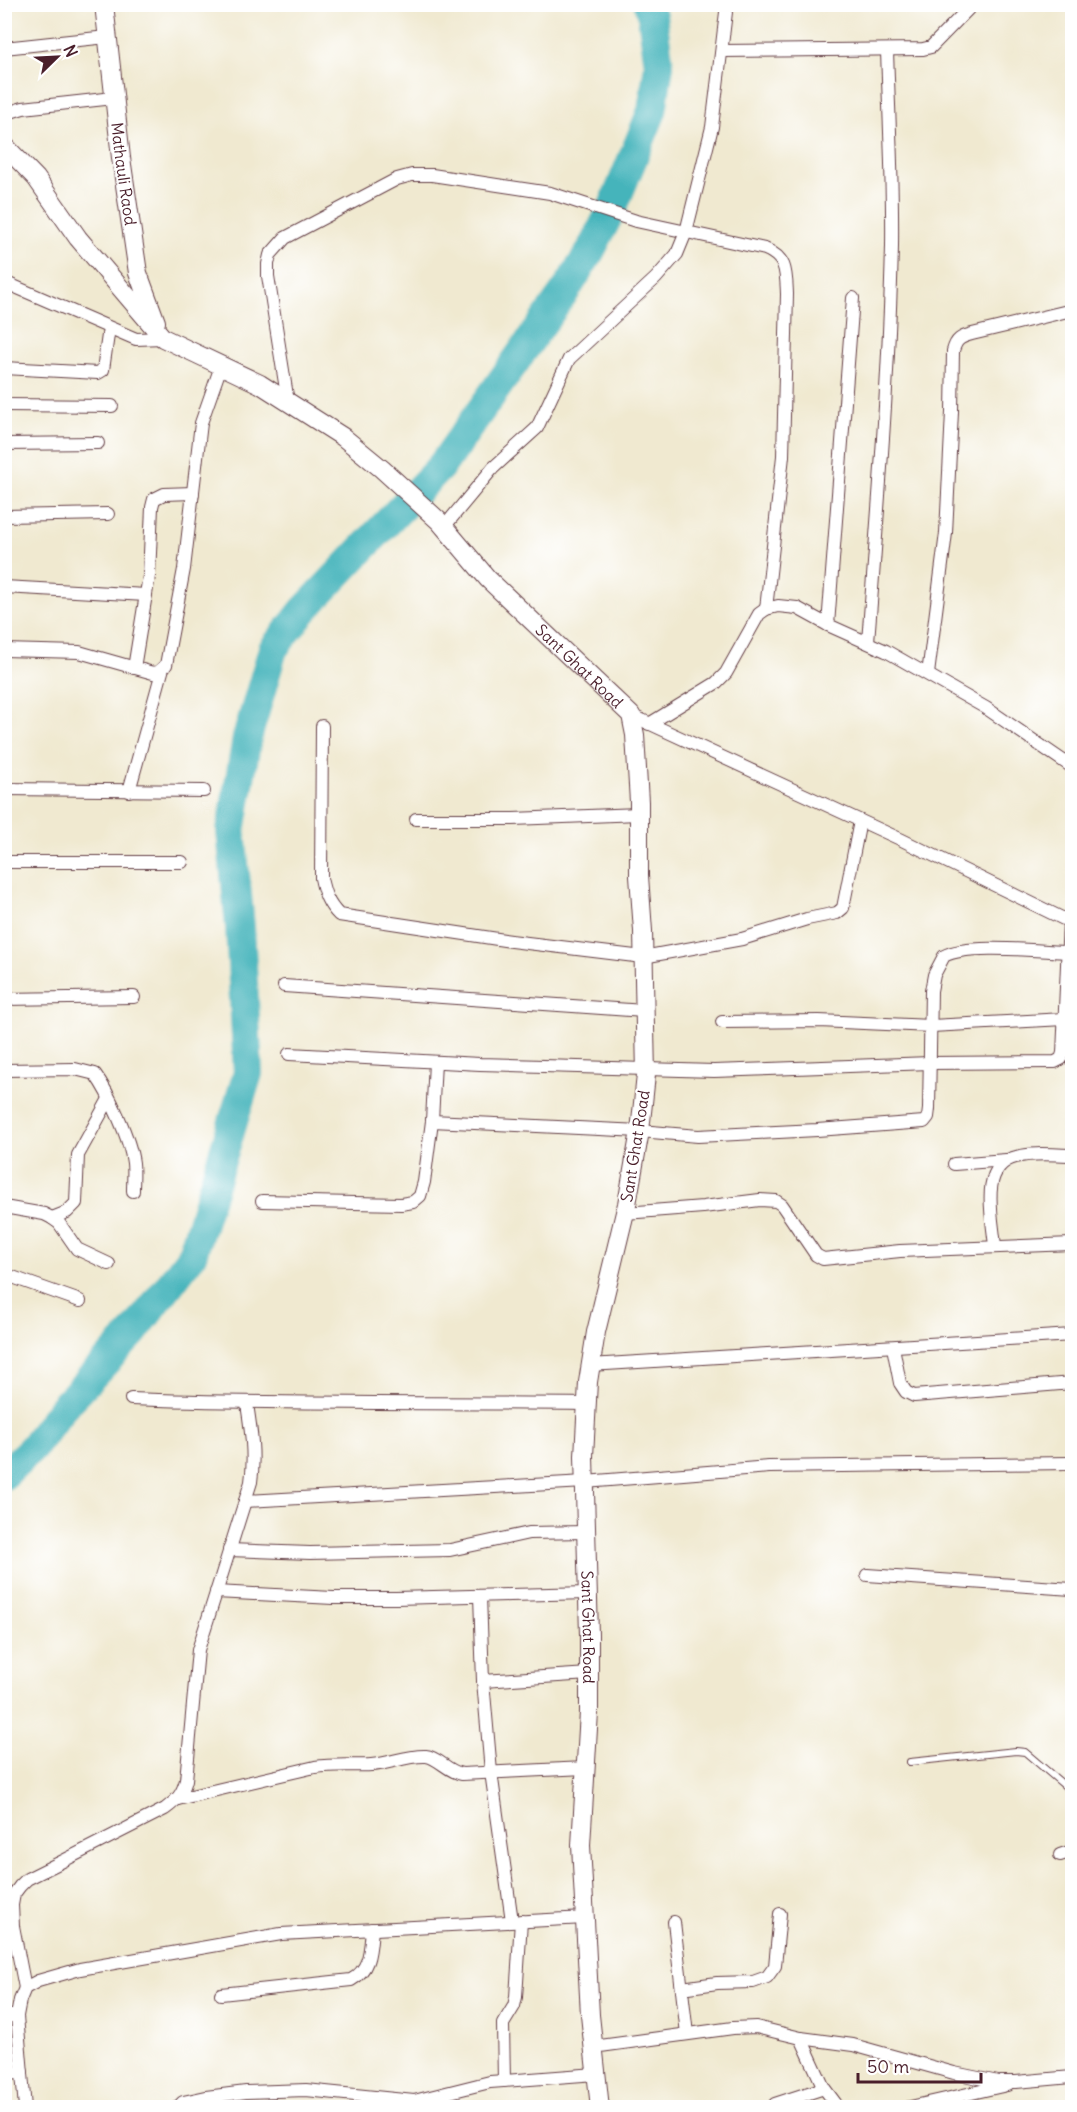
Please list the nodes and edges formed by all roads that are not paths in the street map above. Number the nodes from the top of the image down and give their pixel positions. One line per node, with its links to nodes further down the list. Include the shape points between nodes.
1 (104, 4): 4 (street, Mathauli Raod)
2 (727, 4): 7 (street)
3 (973, 4): 6 (street, via 931,47)
4 (107, 37): 5 (street); 8 (street, Mathauli Raod)
5 (4, 48)
6 (887, 50): 7 (street); 32 (street, via 892,243 881,476)
7 (722, 51): 11 (street, via 712,127)
8 (114, 98): 9 (street, via 23,108); 16 (street, Mathauli Raod, via 138,273)
9 (4, 114)
10 (4, 145): 16 (street, via 36,178 78,238)
11 (686, 232): 19 (street, via 550,194 432,175 398,179 285,238 270,255 268,276); 27 (street, via 676,254 656,278 569,359 537,428 493,468); 30 (street, via 775,253 786,273 783,456)
12 (4, 282): 15 (street)
13 (853, 298): 31 (street)
14 (1072, 310): 36 (street, via 972,333 955,343 946,533)
15 (109, 328): 16 (street, via 136,339); 18 (street, via 103,370 98,373)
16 (163, 338): 17 (street, Sant Ghat Road)
17 (221, 366): 19 (street, Sant Ghat Road); 24 (street, via 201,423)
18 (4, 368)
19 (288, 402): 27 (street, Sant Ghat Road, via 342,437)
20 (4, 405): 21 (street)
21 (112, 406)
22 (98, 443): 23 (street)
23 (4, 444)
24 (193, 493): 29 (street, via 164,494 154,499); 35 (street, via 184,569)
25 (108, 514): 26 (street)
26 (4, 516)
27 (442, 524): 37 (street, Sant Ghat Road, via 488,579)
28 (4, 588): 29 (street)
29 (146, 595): 34 (street)
30 (766, 609): 31 (street, via 786,605); 38 (street, via 721,678)
31 (828, 625): 32 (street)
32 (868, 642): 36 (street)
33 (4, 650): 34 (street, via 79,652)
34 (134, 668): 35 (street, via 153,673)
35 (163, 668): 42 (street)
36 (928, 674): 40 (street)
37 (631, 715): 38 (street); 44 (street, Sant Ghat Road)
38 (649, 724): 46 (street)
39 (322, 726): 51 (street, via 321,878 325,894 339,915)
40 (1072, 765)
41 (4, 789): 42 (street)
42 (129, 791): 43 (street)
43 (204, 791)
44 (639, 814): 45 (street); 51 (street, Sant Ghat Road)
45 (416, 819)
46 (860, 821): 49 (street); 51 (street, via 846,899 837,913 742,939)
47 (4, 862): 48 (street)
48 (182, 862)
49 (1071, 922): 50 (street)
50 (1067, 952): 56 (street); 58 (street, via 950,952 934,975)
51 (643, 957): 55 (street, Sant Ghat Road)
52 (284, 986): 55 (street)
53 (134, 997): 54 (street)
54 (4, 999)
55 (644, 1011): 62 (street, Sant Ghat Road)
56 (1064, 1019): 58 (street); 61 (street, via 1063,1053 1055,1062)
57 (722, 1022): 58 (street)
58 (931, 1026): 61 (street)
59 (289, 1054): 60 (street)
60 (435, 1062): 62 (street); 65 (street)
61 (930, 1063): 62 (street, via 714,1071); 66 (street, via 928,1117 916,1124 698,1136)
62 (645, 1069): 66 (street, Sant Ghat Road)
63 (4, 1070): 64 (street, via 88,1071 99,1080)
64 (109, 1099): 70 (street, via 129,1144); 74 (street, via 78,1155 76,1203)
65 (432, 1121): 66 (street); 71 (street, via 424,1182 420,1196 413,1202)
66 (640, 1131): 73 (street, Sant Ghat Road)
67 (1072, 1155): 68 (street, via 1018,1156)
68 (1006, 1160): 69 (street); 76 (street, via 992,1177)
69 (954, 1164)
70 (133, 1191)
71 (262, 1202)
72 (4, 1207): 74 (street)
73 (625, 1213): 76 (street, via 776,1201 823,1259); 82 (street, Sant Ghat Road)
74 (52, 1218): 77 (street, via 77,1249)
75 (1072, 1244): 76 (street)
76 (995, 1247)
77 (109, 1263)
78 (4, 1274): 79 (street)
79 (80, 1301)
80 (1072, 1335): 81 (street)
81 (893, 1347): 82 (street); 83 (street, via 900,1383 915,1396)
82 (591, 1365): 86 (street, Sant Ghat Road)
83 (1072, 1383)
84 (131, 1399): 85 (street)
85 (247, 1404): 86 (street); 89 (street, via 254,1463)
86 (587, 1404): 88 (street, Sant Ghat Road)
87 (1072, 1463): 88 (street, via 769,1467)
88 (585, 1482): 89 (street); 90 (street, Sant Ghat Road)
89 (245, 1501): 91 (street)
90 (586, 1532): 91 (street, via 529,1533 450,1550); 95 (street, Sant Ghat Road)
91 (229, 1550): 94 (street)
92 (867, 1575): 93 (street)
93 (1072, 1589)
94 (216, 1592): 96 (street, via 333,1598); 103 (street, via 198,1650 186,1780)
95 (588, 1593): 96 (street); 97 (street, Sant Ghat Road)
96 (480, 1596): 98 (street)
97 (589, 1674): 98 (street); 100 (street, Sant Ghat Road)
98 (483, 1681): 101 (street)
99 (910, 1762): 102 (lane, via 1025,1752)
100 (585, 1768): 101 (street); 107 (street, Sant Ghat Road, via 581,1845)
101 (491, 1772): 103 (street, via 462,1774 428,1756 412,1757 371,1765 331,1764); 108 (street)
102 (1072, 1792)
103 (178, 1799): 111 (street, via 20,1886 12,1905 13,1926)
104 (1072, 1851): 105 (street)
105 (1060, 1855)
106 (780, 1914): 112 (street, via 775,1966 767,1977 753,1982)
107 (585, 1918): 108 (street); 117 (street, Sant Ghat Road)
108 (517, 1921): 110 (street); 122 (street, via 516,1997 503,2024)
109 (674, 1922): 112 (street)
110 (372, 1929): 111 (street, via 281,1934 80,1969); 113 (street, via 367,1964 351,1980)
111 (25, 1988): 114 (street)
112 (681, 1988): 115 (street)
113 (221, 1994)
114 (11, 2016): 118 (street)
115 (687, 2034): 116 (street, via 747,2026); 117 (street)
116 (801, 2038): 123 (street, via 853,2044 954,2073); 124 (street)
117 (593, 2047): 119 (street, Sant Ghat Road)
118 (22, 2072): 120 (street); 126 (street)
119 (596, 2074): 122 (street); 128 (street, Sant Ghat Road)
120 (4, 2075)
121 (1072, 2077): 123 (street)
122 (504, 2081): 125 (street)
123 (1016, 2082): 131 (street)
124 (824, 2088): 129 (street); 130 (street)
125 (413, 2104): 127 (street, via 306,2090 193,2098)
126 (25, 2108)
127 (177, 2108)
128 (600, 2108)
129 (772, 2108)
130 (839, 2108)
131 (906, 2108)

